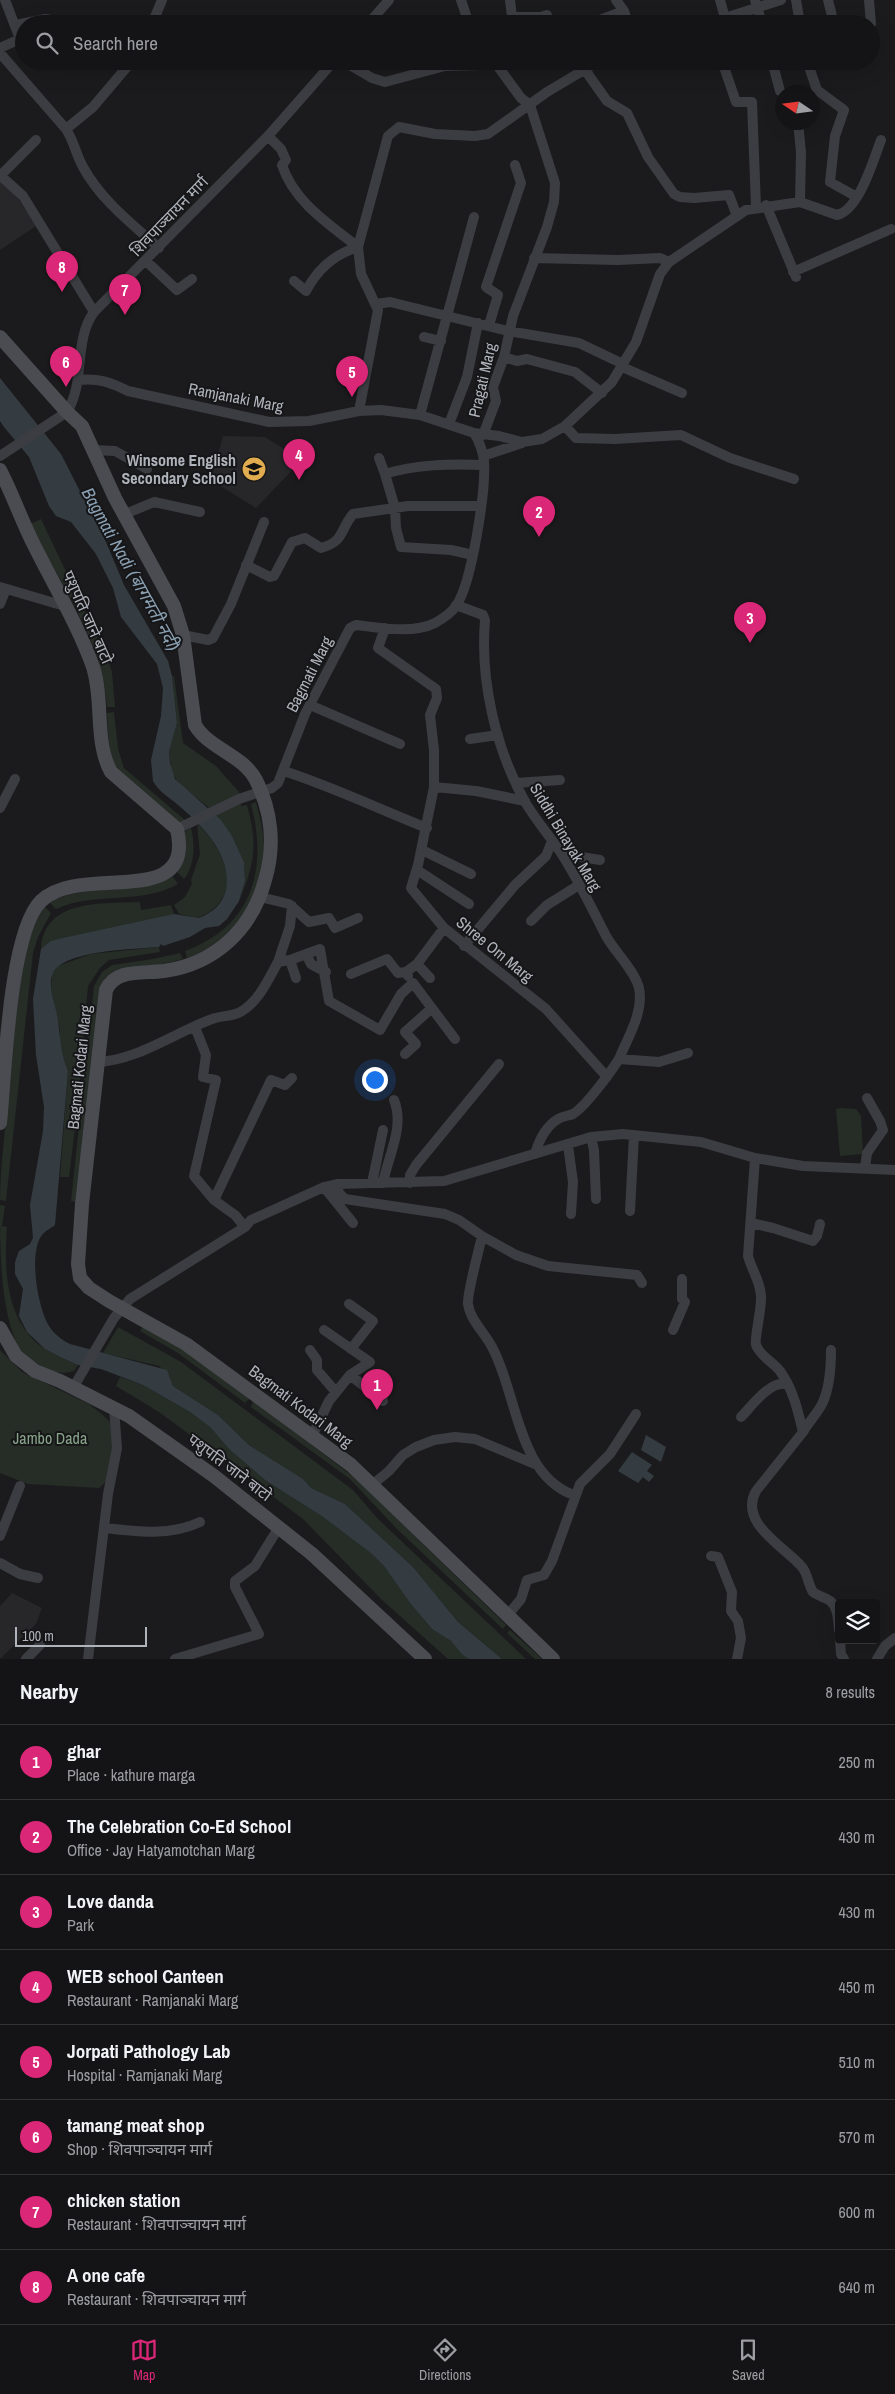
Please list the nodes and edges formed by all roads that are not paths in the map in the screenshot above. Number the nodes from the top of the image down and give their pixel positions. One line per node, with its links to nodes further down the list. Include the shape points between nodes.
1 (5, 0): 27 (street)
2 (162, 0): 15 (street)
3 (389, 0): 16 (street)
4 (460, 0): 17 (street)
5 (510, 0): 18 (street)
6 (616, 0): 13 (street)
7 (720, 0): 22 (street)
8 (781, 0): 12 (street)
9 (796, 0): 24 (street)
10 (828, 0): 25 (street)
11 (869, 0): 26 (street)
12 (756, 4): 23 (street)
13 (624, 11): 20 (street); 21 (street)
14 (542, 14): 19 (street)
15 (156, 15)
16 (376, 15)
17 (466, 15)
18 (512, 15)
19 (537, 15)
20 (614, 15)
21 (625, 15)
22 (724, 15)
23 (732, 15)
24 (798, 15)
25 (832, 15)
26 (870, 15)
27 (15, 23)
28 (15, 40): 29 (street)
29 (0, 48)
30 (0, 53): 42 (street)
31 (124, 70): 42 (street, via 93,107)
32 (326, 70): 44 (street, शिवपाञ्चायन मार्ग)
33 (358, 70): 34 (street, via 385,82)
34 (430, 70)
35 (501, 70): 41 (street)
36 (585, 70): 41 (street); 51 (street, via 607,101 627,113 668,189 680,197 730,195)
37 (725, 70): 50 (street, via 736,102 752,102)
38 (774, 70): 40 (street)
39 (810, 70): 48 (street, via 817,90 844,110 835,136 830,182)
40 (778, 85)
41 (530, 105): 54 (street, via 482,136 396,128 388,136); 56 (street, Pragati Marg, via 556,182 547,227)
42 (66, 128): 55 (street, via 82,166 98,191)
43 (799, 130): 49 (street)
44 (268, 136): 54 (street, via 281,149 286,160 282,165 285,173 302,200); 55 (street, शिवपाञ्चायन मार्ग)
45 (36, 140): 62 (street, via 2,177 22,196)
46 (881, 140): 48 (street, Ramjanaki Marg)
47 (515, 165): 65 (street, via 520,183 486,287 498,295)
48 (858, 197): 49 (street, Ramjanaki Marg, via 851,208 836,215)
49 (800, 202): 50 (street, Ramjanaki Marg)
50 (761, 206): 51 (street, Ramjanaki Marg); 53 (street, via 795,275)
51 (737, 216): 58 (street, Ramjanaki Marg)
52 (474, 217): 63 (street)
53 (891, 229)
54 (358, 247): 60 (street, via 344,252 317,273 306,291); 61 (street, via 361,274)
55 (159, 248): 57 (street, शिवपाञ्चायन मार्ग)
56 (534, 258): 58 (street, via 660,258); 66 (street, Pragati Marg)
57 (146, 261): 59 (street, via 177,290); 62 (street, शिवपाञ्चायन मार्ग)
58 (669, 262): 71 (street, Ramjanaki Marg, via 660,274 643,324)
59 (192, 280)
60 (294, 281)
61 (376, 304): 63 (street, via 390,302); 75 (street, via 377,318)
62 (94, 312): 72 (street, शिवपाञ्चायन मार्ग, via 84,330)
63 (447, 316): 64 (street); 69 (street)
64 (478, 323): 65 (street); 78 (street, via 467,377)
65 (489, 325): 66 (street)
66 (508, 331): 70 (street, Pragati Marg); 71 (street, via 579,343)
67 (0, 337): 77 (main road, Bagmati Kodari Marg)
68 (424, 337): 69 (street)
69 (441, 341): 76 (street)
70 (504, 357): 74 (street, via 517,361 527,359 575,372); 80 (street, Pragati Marg, via 493,387 496,402)
71 (622, 365): 73 (street); 74 (street, Ramjanaki Marg)
72 (79, 380): 75 (street, Ramjanaki Marg, via 95,378 128,391 269,422 309,421); 77 (street, शिवपाञ्चायन मार्ग, via 73,403)
73 (682, 393)
74 (602, 394): 79 (street, Ramjanaki Marg)
75 (359, 411): 76 (street, Ramjanaki Marg)
76 (420, 415): 78 (street, Ramjanaki Marg)
77 (61, 416): 82 (main road, Bagmati Kodari Marg, via 82,426); 83 (street)
78 (449, 424): 80 (street, Ramjanaki Marg)
79 (565, 426): 81 (street, Ramjanaki Marg, via 550,436); 89 (street, via 576,438 615,440 681,435 730,458)
80 (478, 434): 81 (street, Ramjanaki Marg); 85 (street)
81 (522, 442): 85 (street)
82 (94, 450): 86 (street, via 115,451); 93 (main road, Bagmati Kodari Marg)
83 (3, 455)
84 (379, 458): 88 (street)
85 (483, 460): 88 (street, via 400,469); 90 (street)
86 (147, 469)
87 (0, 470): 100 (main road, पशुपति जाने बाटो, via 24,524)
88 (384, 474): 91 (street)
89 (794, 479)
90 (480, 506): 91 (street); 95 (street)
91 (395, 508): 95 (street, via 401,547 451,550); 96 (street, via 353,514 344,526 340,540 331,545 321,548 305,538 298,538 292,542 274,576)
92 (200, 512): 93 (street, via 154,502)
93 (125, 514): 102 (main road, Bagmati Kodari Marg, via 174,606)
94 (264, 522): 96 (street)
95 (473, 555): 99 (street)
96 (246, 565): 102 (street, via 213,638)
97 (3, 588): 98 (street); 100 (street)
98 (0, 604)
99 (456, 606): 101 (street, Bagmati Marg, via 436,623 422,628); 104 (street, Siddhi Binayak Marg, via 484,616 486,620 485,668)
100 (68, 607): 116 (main road, पशुपति जाने बाटो, via 96,678 106,764 111,772)
101 (385, 628): 103 (street, Bagmati Marg, via 356,625 350,628); 111 (street, Shree Om Marg, via 378,648 436,689 430,715)
102 (183, 635): 112 (main road, Bagmati Kodari Marg, via 195,725 203,736 242,762)
103 (310, 705): 106 (street); 107 (street, Bagmati Marg)
104 (498, 735): 105 (street); 110 (street, Siddhi Binayak Marg)
105 (470, 739)
106 (400, 744)
107 (284, 771): 112 (street, Bagmati Marg, via 278,783); 115 (street, via 323,783)
108 (15, 778): 114 (street)
109 (560, 780): 110 (street)
110 (516, 782): 113 (street, Siddhi Binayak Marg)
111 (434, 787): 113 (street); 115 (street, Shree Om Marg)
112 (261, 792): 116 (street, Bagmati Marg, via 239,799); 124 (main road, Bagmati Kodari Marg, via 270,823 272,848)
113 (524, 800): 117 (street, Siddhi Binayak Marg)
114 (0, 808)
115 (427, 828): 118 (street, Shree Om Marg)
116 (178, 829): 150 (main road, via 178,853 170,872 164,876 69,888 53,893 39,904 26,931 15,971)
117 (552, 840): 119 (street, Siddhi Binayak Marg); 130 (street, via 546,856 514,885)
118 (422, 850): 121 (street, Shree Om Marg); 122 (street)
119 (562, 854): 120 (street); 123 (street, Siddhi Binayak Marg)
120 (600, 860)
121 (417, 870): 125 (street); 129 (street, Shree Om Marg, via 411,888)
122 (471, 874)
123 (579, 886): 128 (street, via 547,904); 144 (street, Siddhi Binayak Marg, via 612,948 636,979 639,989 640,1009)
124 (260, 897): 126 (street); 145 (main road, Bagmati Kodari Marg, via 243,928 219,951 177,968 124,975 109,983 104,999)
125 (469, 904)
126 (292, 906): 127 (street, via 309,922 329,918 335,928); 132 (street, via 290,926)
127 (358, 918)
128 (530, 921)
129 (444, 928): 130 (street, Shree Om Marg); 133 (street)
130 (464, 946): 147 (street, Shree Om Marg, via 546,1009)
131 (290, 960): 132 (street); 136 (street); 138 (street, via 306,954 311,964 326,972 330,1000 380,1030 400,994)
132 (278, 962): 140 (street, via 259,993 242,1011)
133 (416, 964): 134 (street); 137 (street)
134 (406, 972): 135 (street, via 398,973 387,959); 138 (street)
135 (351, 974)
136 (296, 978)
137 (430, 978)
138 (413, 983): 139 (street)
139 (432, 1008): 141 (street); 143 (street, via 405,1032 416,1044)
140 (195, 1027): 145 (street, via 159,1044); 167 (street, via 206,1055 203,1077 216,1080 194,1176)
141 (455, 1039)
142 (688, 1053): 144 (street, via 659,1062)
143 (405, 1054)
144 (619, 1059): 147 (street, Siddhi Binayak Marg)
145 (97, 1062): 178 (main road, Bagmati Kodari Marg, via 78,1264 84,1284)
146 (498, 1064): 163 (street, via 416,1165 410,1175)
147 (607, 1077): 157 (street, Siddhi Binayak Marg, via 574,1114 559,1118 550,1125)
148 (292, 1078): 167 (street, via 285,1085 271,1080)
149 (867, 1098): 159 (street, via 883,1130 867,1152)
150 (1, 1100): 152 (main road)
151 (394, 1100): 162 (street, via 399,1112 398,1123)
152 (0, 1123)
153 (383, 1130): 161 (street)
154 (634, 1135): 155 (street); 158 (street, via 714,1144); 168 (street)
155 (591, 1137): 156 (street); 166 (street)
156 (568, 1145): 157 (street); 169 (street, via 573,1182)
157 (534, 1154): 163 (street, via 462,1177)
158 (755, 1158): 159 (street, via 803,1166); 171 (street)
159 (865, 1168): 160 (street)
160 (895, 1170)
161 (372, 1183): 162 (street); 164 (street)
162 (383, 1183): 163 (street)
163 (410, 1183)
164 (337, 1184): 165 (street); 174 (street, via 345,1199 445,1214 460,1220)
165 (324, 1187): 170 (street); 173 (street, via 251,1220)
166 (596, 1198)
167 (214, 1200): 173 (street)
168 (630, 1211)
169 (571, 1214)
170 (353, 1223)
171 (751, 1223): 172 (street, via 812,1241); 186 (street, via 748,1256 760,1281 761,1298 756,1345 781,1373)
172 (820, 1224)
173 (245, 1227): 178 (street, via 130,1299)
174 (482, 1236): 176 (street, via 532,1261 580,1270 637,1275); 195 (street, via 468,1304 492,1347 515,1418)
175 (682, 1279): 180 (street, via 682,1299 685,1302)
176 (642, 1283)
177 (349, 1304): 182 (street, via 373,1321)
178 (117, 1313): 187 (street); 194 (main road, Bagmati Kodari Marg, via 186,1344)
179 (324, 1330): 182 (street)
180 (673, 1330)
181 (1, 1333): 187 (main road, पशुपति जाने बाटो, via 24,1363)
182 (351, 1349): 185 (street, via 370,1362)
183 (310, 1350): 188 (street, via 317,1370)
184 (831, 1350): 193 (street, via 831,1368 822,1403)
185 (350, 1375): 188 (street); 189 (street)
186 (786, 1384): 192 (street, via 770,1389); 193 (street, via 794,1398)
187 (73, 1388): 190 (main road, पशुपति जाने बाटो)
188 (335, 1391): 194 (street)
189 (382, 1401)
190 (114, 1408): 200 (main road, पशुपति जाने बाटो, via 214,1476); 201 (street, via 117,1448 108,1494)
191 (636, 1414): 198 (street, via 610,1454 580,1484)
192 (741, 1417)
193 (803, 1432): 206 (street, via 756,1491 751,1503 752,1512 772,1541 803,1569 812,1591 831,1601)
194 (312, 1436): 196 (main road, Bagmati Kodari Marg)
195 (537, 1465): 196 (street, via 475,1439 455,1437 416,1447); 198 (street, via 554,1484)
196 (372, 1485): 207 (main road, Bagmati Kodari Marg)
197 (20, 1486): 202 (street)
198 (574, 1495): 207 (street, via 552,1561 544,1575 527,1580 520,1598)
199 (200, 1522): 201 (street, via 165,1532)
200 (279, 1527): 213 (street, via 255,1566 235,1581 259,1634); 214 (main road, पशुपति जाने बाटो)
201 (106, 1528): 212 (street)
202 (0, 1536)
203 (711, 1556): 216 (street, via 718,1557 732,1592 731,1611 738,1621 741,1638)
204 (0, 1563): 205 (street, via 20,1574)
205 (38, 1578)
206 (835, 1610)
207 (507, 1616): 215 (main road, Bagmati Kodari Marg)
208 (895, 1638): 218 (street, via 884,1646)
209 (840, 1644): 217 (street)
210 (40, 1645): 211 (street)
211 (26, 1659)
212 (88, 1659)
213 (175, 1659)
214 (425, 1659)
215 (553, 1659)
216 (737, 1659)
217 (844, 1659)
218 (877, 1659)

